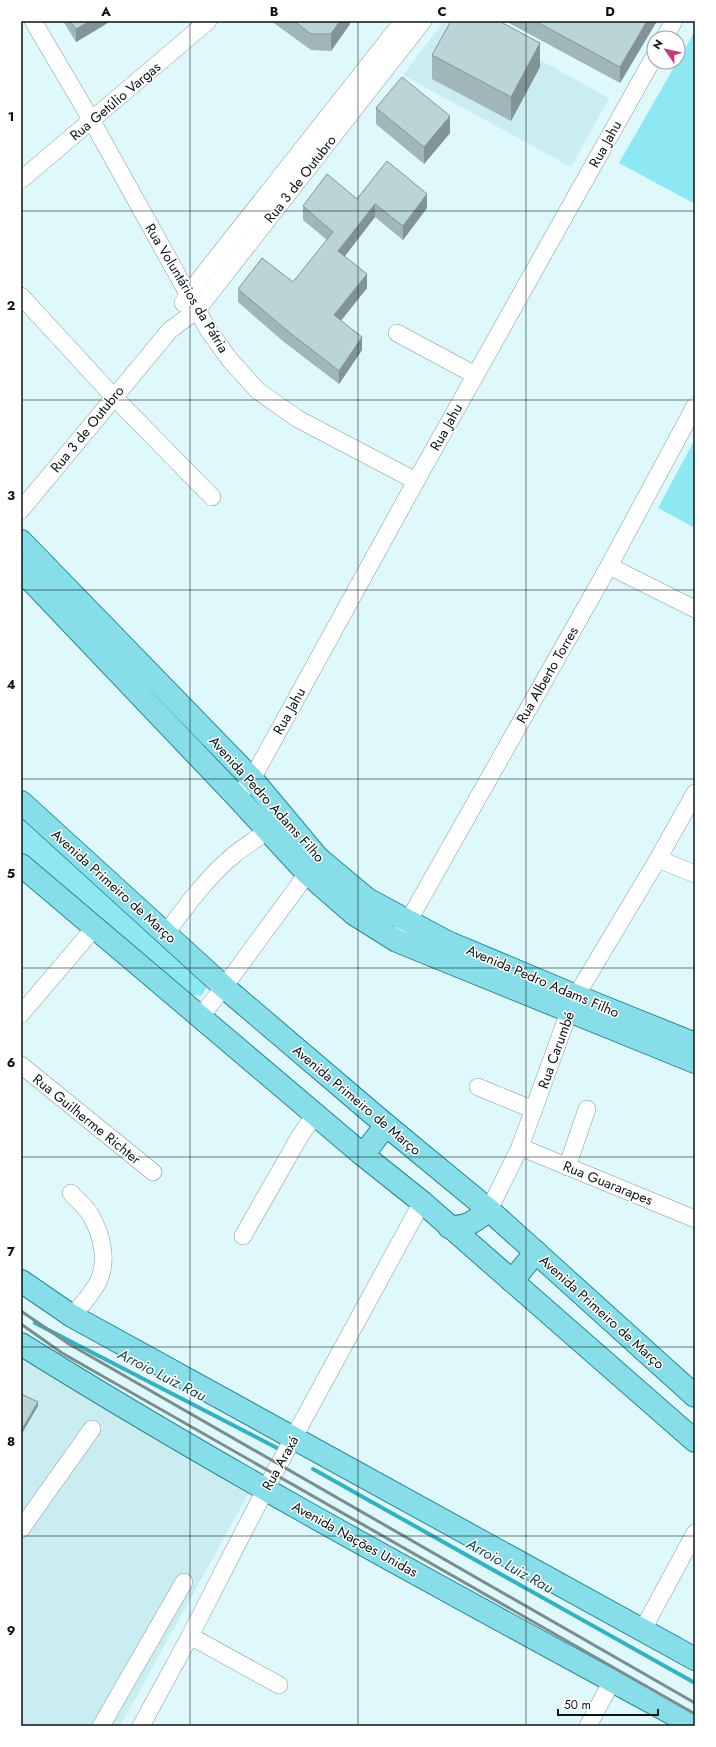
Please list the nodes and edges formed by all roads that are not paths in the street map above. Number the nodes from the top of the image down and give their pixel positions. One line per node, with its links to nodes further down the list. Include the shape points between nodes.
1 (34, 21): 8 (street, Rua Voluntários da Pátria)
2 (208, 21): 8 (street, Rua Getúlio Vargas)
3 (423, 21): 6 (street, Rua 3 de Outubro)
4 (674, 21): 5 (street)
5 (669, 30)
6 (402, 32): 9 (street, Rua 3 de Outubro)
7 (646, 70): 16 (street, Rua Jahu)
8 (92, 121): 10 (street, Rua Getúlio Vargas); 11 (street, Rua Voluntários da Pátria)
9 (311, 153): 11 (street, Rua 3 de Outubro); 13 (street, Rua 3 de Outubro)
10 (21, 180)
11 (188, 294): 13 (street, Rua Voluntários da Pátria); 14 (street, Rua 3 de Outubro)
12 (21, 296): 17 (street)
13 (197, 310): 14 (street, Rua 3 de Outubro); 19 (street, Rua Voluntários da Pátria, via 209,332 230,360 258,391 298,419)
14 (170, 330): 17 (street, Rua 3 de Outubro)
15 (397, 333): 16 (street)
16 (475, 375): 19 (street, Rua Jahu)
17 (113, 396): 20 (street); 21 (street, Rua 3 de Outubro)
18 (695, 406): 23 (street, Rua Alberto Torres)
19 (416, 481): 26 (street, Rua Jahu)
20 (212, 497)
21 (21, 510)
22 (21, 542): 26 (main road, Avenida Pedro Adams Filho)
23 (609, 566): 25 (street); 35 (street, Rua Alberto Torres)
24 (21, 570): 28 (main road, Avenida Pedro Adams Filho)
25 (695, 609)
26 (252, 779): 28 (street, Rua Jahu); 30 (main road, Avenida Pedro Adams Filho)
27 (695, 793): 31 (street, Rua Carumbé)
28 (238, 797): 30 (main road, Avenida Pedro Adams Filho)
29 (21, 802): 37 (main road, Avenida Primeiro de Março)
30 (275, 824): 33 (main road, Avenida Pedro Adams Filho); 37 (street, via 234,855 193,898)
31 (658, 859): 34 (street); 40 (street, Rua Carumbé)
32 (21, 865): 36 (main road)
33 (313, 866): 35 (main road, Avenida Pedro Adams Filho); 38 (main road, Avenida Pedro Adams Filho, via 354,914); 39 (street)
34 (695, 874)
35 (407, 921): 38 (street, Rua Alberto Torres); 40 (main road, Avenida Pedro Adams Filho)
36 (94, 927): 41 (street); 42 (main road)
37 (166, 933): 39 (main road, Avenida Primeiro de Março)
38 (397, 942): 40 (main road, Avenida Pedro Adams Filho)
39 (224, 987): 42 (street); 50 (main road, Avenida Primeiro de Março)
40 (573, 1004): 43 (main road, Avenida Pedro Adams Filho); 44 (main road, Avenida Pedro Adams Filho); 47 (street, Rua Carumbé)
41 (21, 1014)
42 (200, 1017): 49 (main road)
43 (695, 1044)
44 (695, 1062)
45 (21, 1065): 54 (street, Rua Guilherme Richter)
46 (478, 1087): 47 (street)
47 (534, 1110): 51 (street, Rua Carumbé)
48 (587, 1110): 53 (street)
49 (315, 1114): 52 (main road); 60 (street)
50 (386, 1125): 52 (main road); 57 (main road, Avenida Primeiro de Março)
51 (520, 1147): 53 (street, Rua Guararapes); 57 (street, Rua Carumbé)
52 (363, 1155): 56 (main road)
53 (567, 1167): 58 (street, Rua Guararapes)
54 (152, 1172)
55 (71, 1193): 64 (street, via 89,1213 100,1233 103,1256 102,1272 97,1284)
56 (422, 1202): 59 (main road); 68 (street, Rua Araxá)
57 (489, 1210): 59 (main road, via 474,1222 462,1226); 61 (main road, Avenida Primeiro de Março)
58 (695, 1219)
59 (449, 1226): 63 (main road)
60 (243, 1236)
61 (536, 1252): 63 (main road); 66 (main road, Avenida Primeiro de Março)
62 (21, 1281): 64 (main road)
63 (512, 1281): 69 (main road)
64 (72, 1316): 68 (main road)
65 (21, 1344): 70 (main road, Avenida Nações Unidas)
66 (695, 1396)
67 (92, 1429): 71 (street)
68 (294, 1438): 70 (street, Rua Araxá); 74 (main road)
69 (695, 1441)
70 (265, 1490): 75 (street, Rua Araxá); 77 (main road, Avenida Nações Unidas)
71 (21, 1529)
72 (695, 1533): 74 (street)
73 (184, 1582): 79 (street)
74 (642, 1631): 76 (main road)
75 (190, 1636): 78 (street); 80 (street, Rua Araxá)
76 (695, 1659)
77 (612, 1681): 81 (street); 82 (main road, Avenida Nações Unidas)
78 (279, 1685)
79 (101, 1726)
80 (141, 1726)
81 (588, 1726)
82 (695, 1726)

